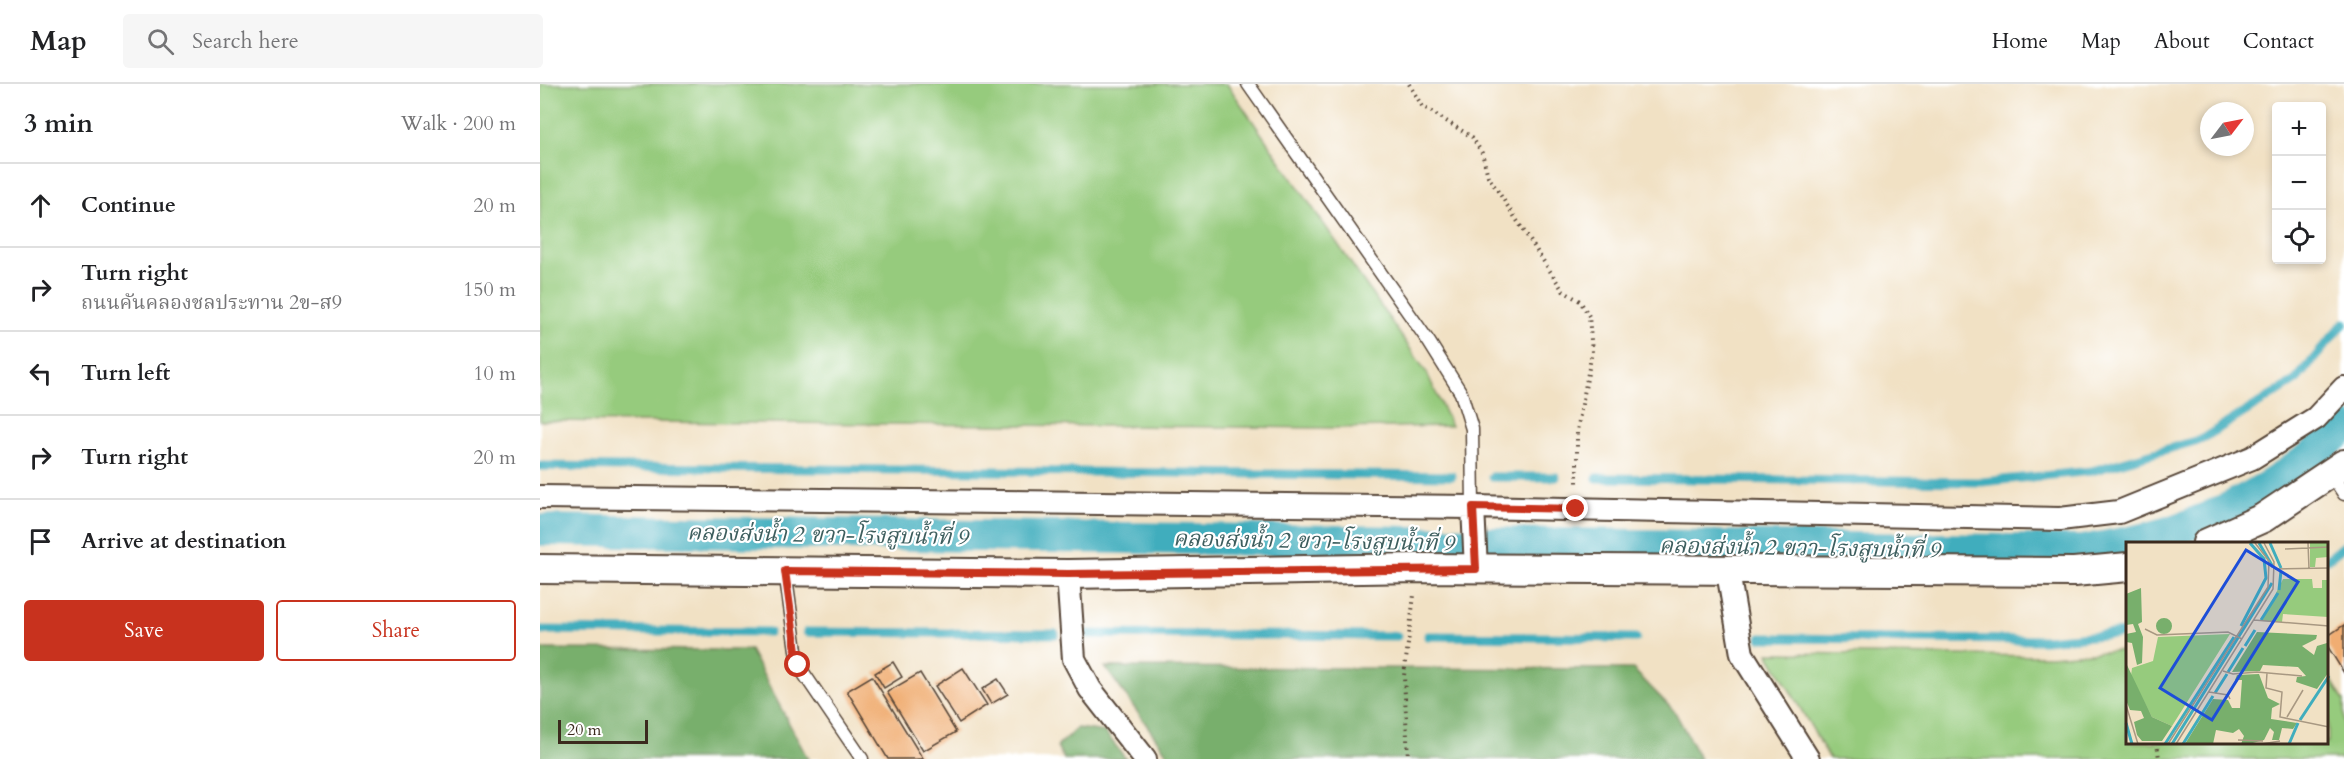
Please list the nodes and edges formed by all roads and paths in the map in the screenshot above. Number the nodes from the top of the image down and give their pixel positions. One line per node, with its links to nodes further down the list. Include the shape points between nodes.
1 (1248, 84): 6 (lane, via 1461,393 1472,429)
2 (1409, 84): 7 (path, via 1422,106 1472,137 1482,153 1488,176 1563,291 1580,301 1589,316 1592,352 1577,431)
3 (2344, 388): 7 (street, via 2316,418 2252,458 2119,512 2060,519)
4 (2340, 477): 8 (street)
5 (540, 497): 6 (street)
6 (1474, 509): 7 (street); 9 (street)
7 (1576, 509)
8 (2209, 542)
9 (1476, 560): 12 (street); 14 (street)
10 (2126, 567): 14 (street, via 2074,572)
11 (540, 568): 13 (street)
12 (1418, 568): 15 (street); 19 (path, via 1404,676)
13 (785, 571): 15 (street); 17 (lane, via 798,665)
14 (1728, 572): 20 (street, via 1742,654)
15 (1068, 574): 18 (street, via 1074,659 1090,689)
16 (2157, 744): 21 (path)
17 (862, 759)
18 (1145, 759)
19 (1408, 759)
20 (1808, 759)
21 (2159, 759)

